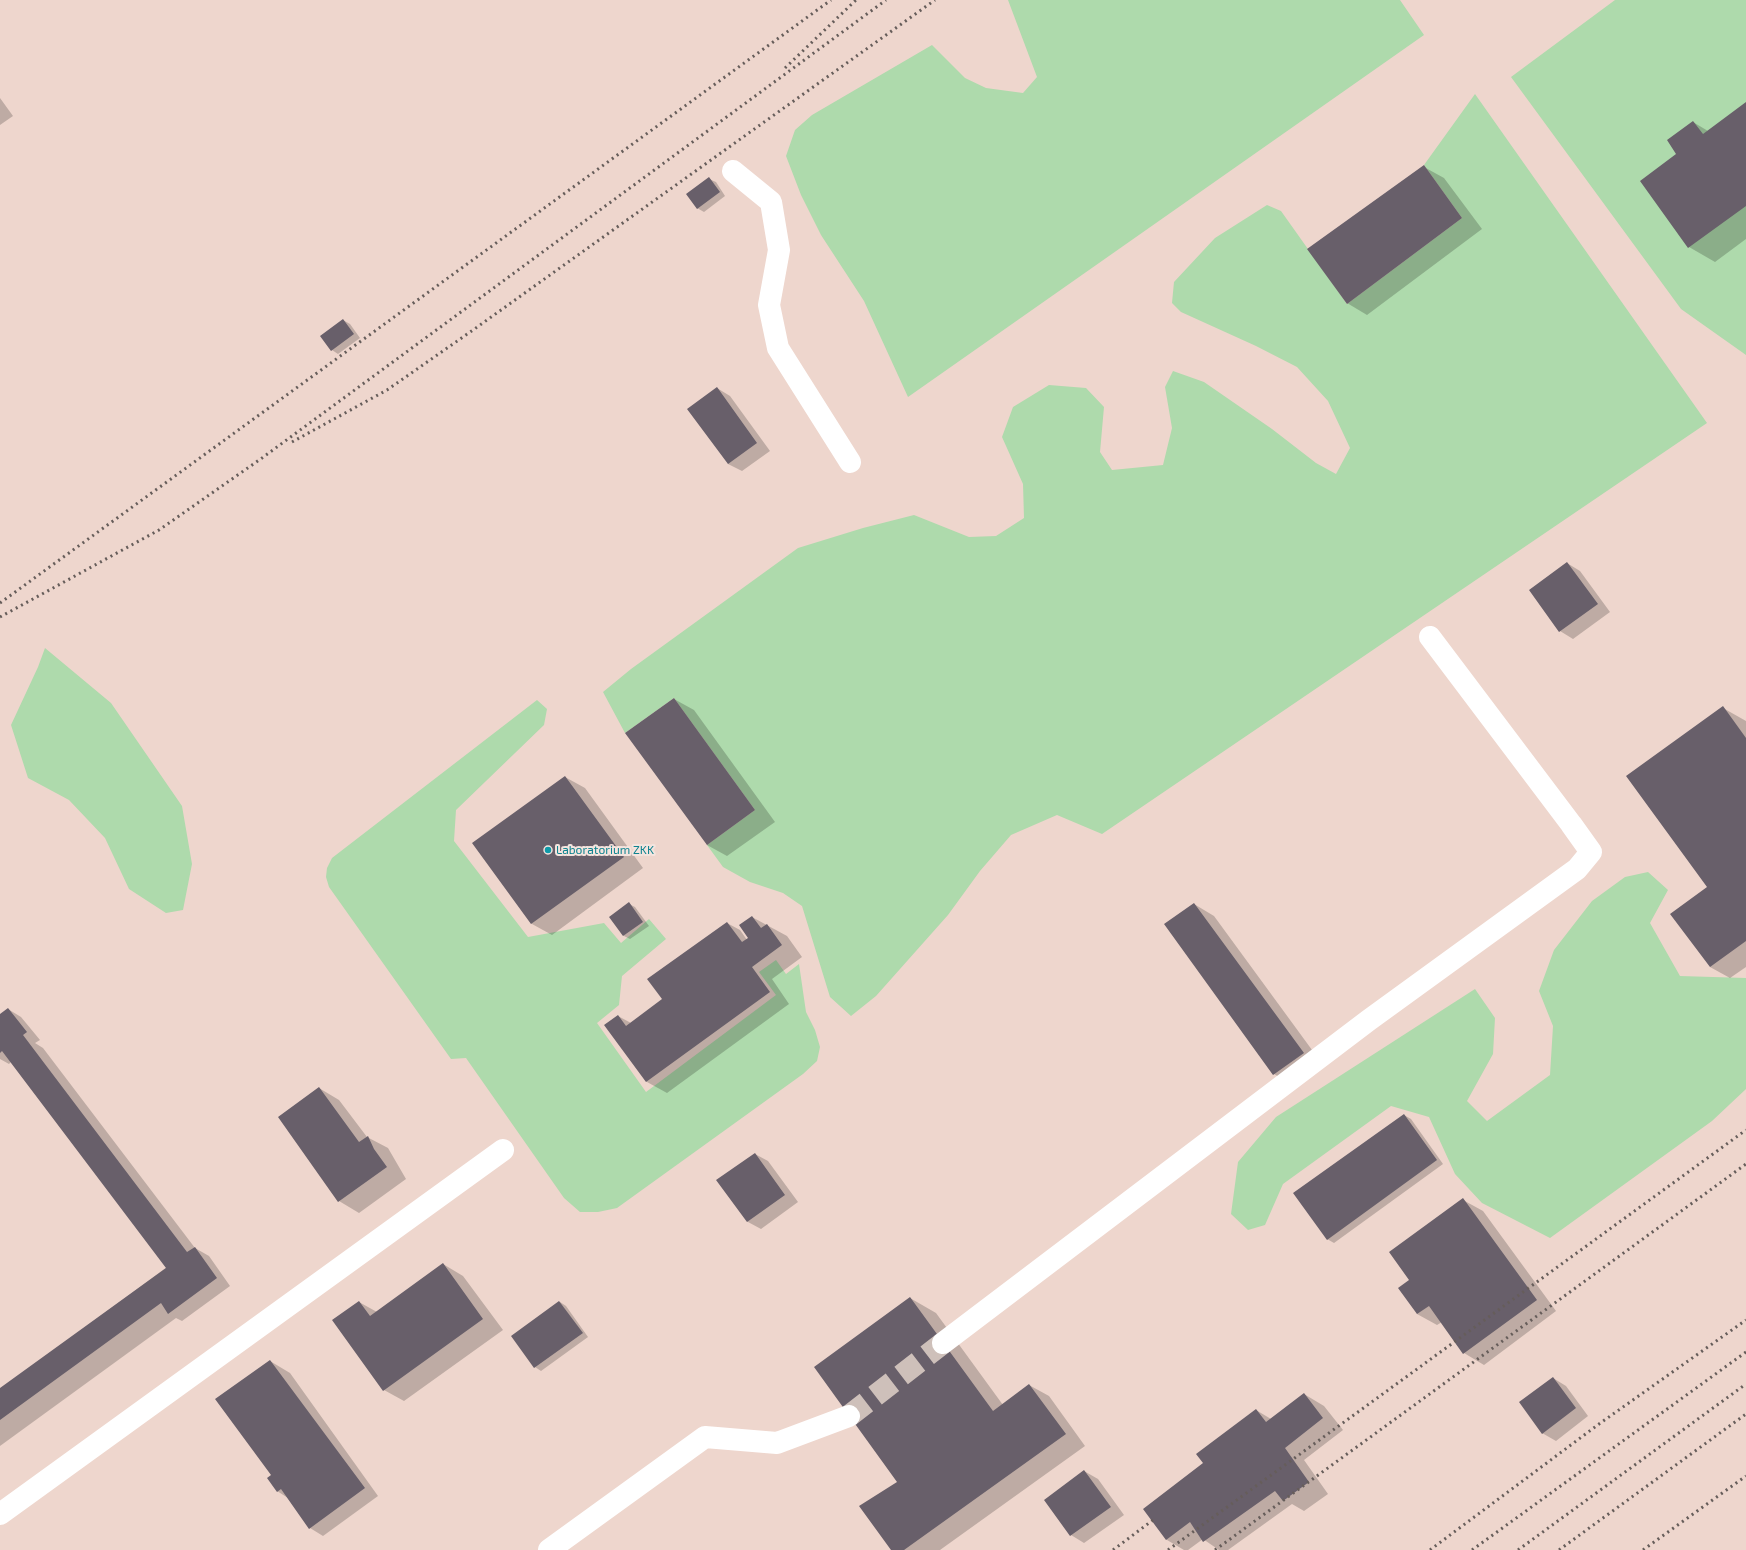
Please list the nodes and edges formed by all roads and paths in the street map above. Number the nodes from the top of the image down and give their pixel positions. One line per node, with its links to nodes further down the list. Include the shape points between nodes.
1 (733, 171): 2 (lane, via 771,202 779,250 770,305 778,348)
2 (850, 462)
3 (1430, 637): 5 (lane, via 1591,852 1577,869 1369,1020)
4 (503, 1150): 7 (lane)
5 (943, 1343)
6 (849, 1416): 8 (lane, via 777,1443 705,1437)
7 (0, 1514)
8 (549, 1550)

